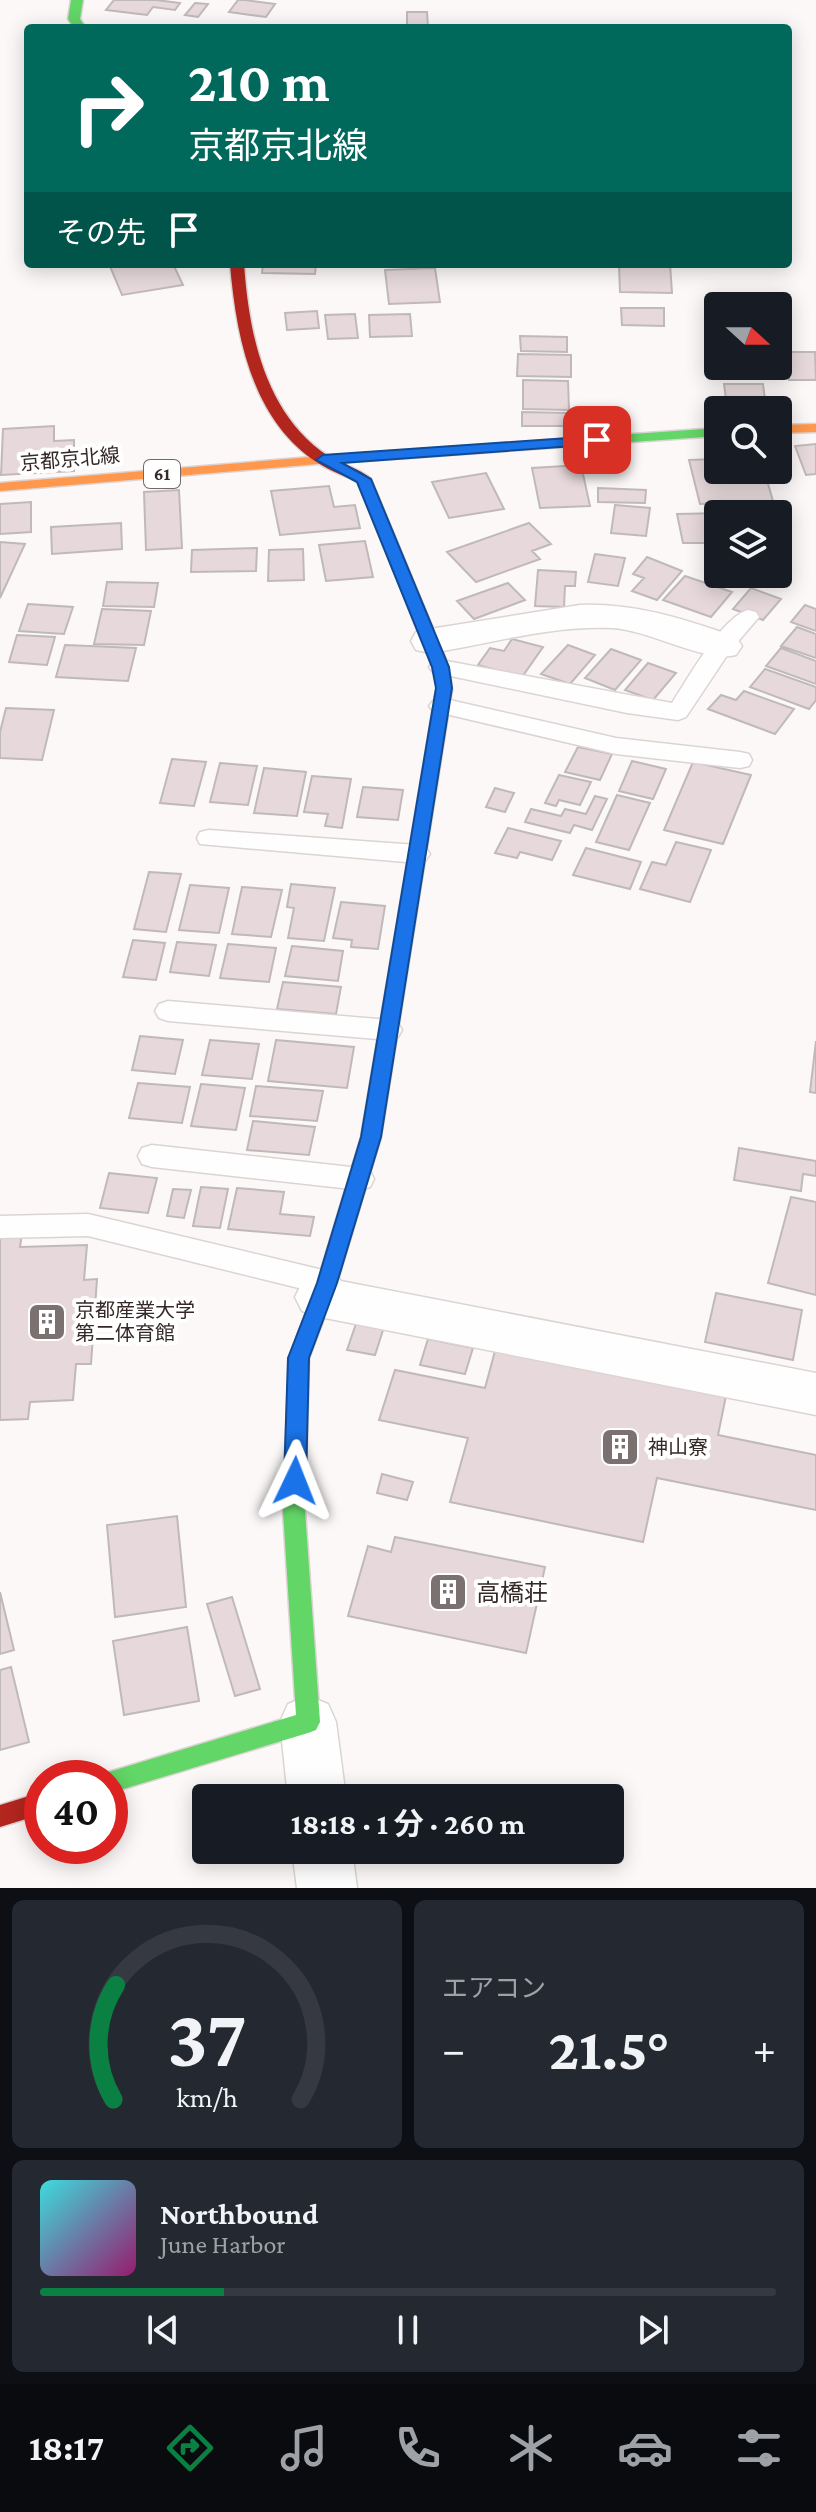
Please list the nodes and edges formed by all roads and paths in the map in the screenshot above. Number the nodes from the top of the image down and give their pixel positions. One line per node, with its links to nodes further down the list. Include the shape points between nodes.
1 (77, 0): 2 (street)
2 (77, 24)
3 (237, 268): 7 (street, via 241,315 255,368 286,428)
4 (816, 428): 5 (street)
5 (792, 429)
6 (704, 433): 7 (street, 京都京北線 / 61)
7 (323, 460): 8 (street, 京都京北線 / 61); 11 (street, via 364,479)
8 (0, 487)
9 (748, 617): 10 (lane)
10 (722, 646): 11 (street, via 661,625 604,616 541,621); 11 (lane, via 678,712 627,705)
11 (435, 654): 12 (street, via 444,688)
12 (441, 706): 13 (lane, via 616,746); 15 (street)
13 (740, 760)
14 (209, 838): 15 (lane)
15 (417, 854): 17 (street)
16 (168, 1011): 17 (lane)
17 (389, 1030): 19 (street)
18 (152, 1156): 19 (lane)
19 (360, 1179): 21 (street)
20 (0, 1227): 21 (lane, via 88,1225)
21 (323, 1290): 22 (street); 23 (street, via 299,1358 294,1511)
22 (816, 1394)
23 (308, 1722): 24 (street); 25 (street)
24 (128, 1777)
25 (315, 1784)
26 (24, 1809): 27 (street)
27 (0, 1816)
28 (324, 1864): 29 (street)
29 (327, 1888)

